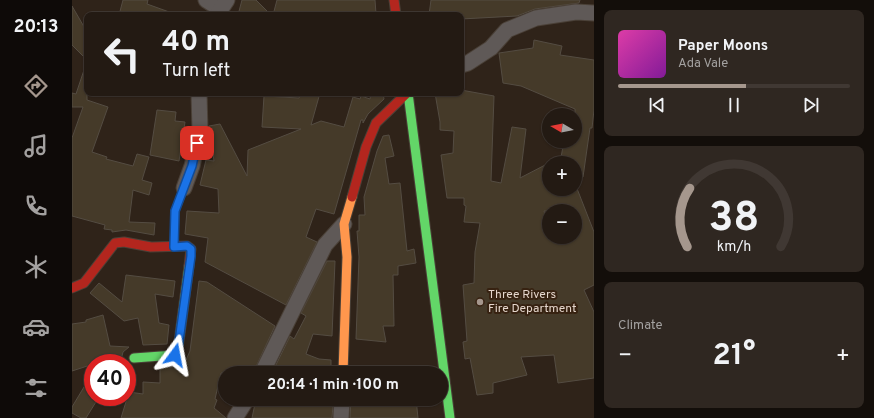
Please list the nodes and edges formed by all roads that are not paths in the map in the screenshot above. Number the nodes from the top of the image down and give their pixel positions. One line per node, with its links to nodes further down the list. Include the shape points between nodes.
1 (206, 0): 3 (street)
2 (394, 0): 4 (street)
3 (221, 8)
4 (396, 12)
5 (594, 13): 6 (street, via 576,12 536,18 507,30 491,48)
6 (464, 65)
7 (199, 96): 10 (street, via 200,131)
8 (404, 96): 11 (street, via 376,123 366,147)
9 (407, 96): 21 (street)
10 (184, 188): 12 (lane, via 175,211)
11 (344, 224): 15 (street, via 325,245); 16 (street, via 347,257)
12 (174, 247): 13 (street, via 115,243 84,283); 14 (street, via 187,246 191,249 178,348 175,355)
13 (72, 288)
14 (136, 358)
15 (265, 366)
16 (343, 366)
17 (244, 406): 19 (street)
18 (342, 406): 20 (street)
19 (239, 417)
20 (341, 418)
21 (450, 418)

